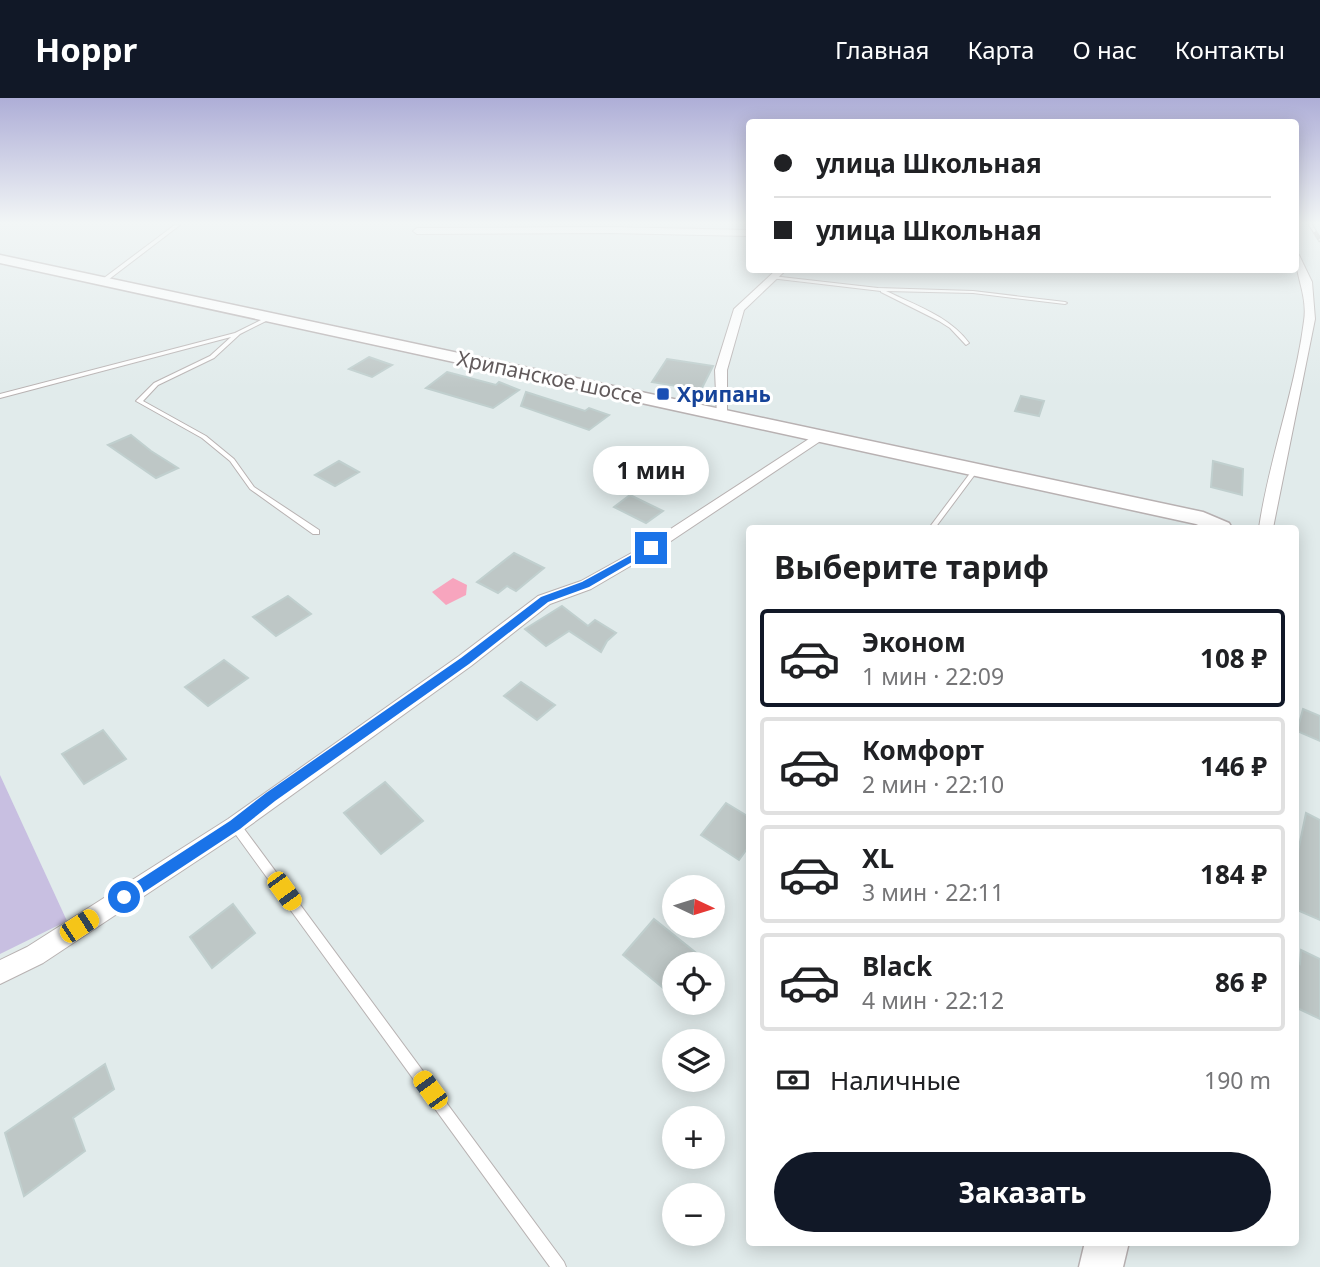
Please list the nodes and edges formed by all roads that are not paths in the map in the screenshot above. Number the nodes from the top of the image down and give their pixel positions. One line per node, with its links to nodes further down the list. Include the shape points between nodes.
1 (86, 279): 6 (main road, Хрипанское шоссе)
2 (107, 279): 6 (lane)
3 (771, 279): 13 (street, via 739,309 721,370)
4 (807, 279): 7 (lane)
5 (1305, 279): 18 (street, via 1310,319)
6 (102, 282): 9 (main road, Хрипанское шоссе)
7 (878, 289): 8 (lane, via 973,292); 11 (lane, via 945,321)
8 (1065, 303)
9 (269, 318): 10 (lane); 13 (main road, Хрипанское шоссе)
10 (238, 333): 12 (lane); 19 (lane, via 212,357 156,384 139,401 204,437 232,460 252,488)
11 (966, 343)
12 (0, 396)
13 (721, 414): 14 (main road, Хрипанское шоссе)
14 (821, 435): 15 (main road, Хрипанское шоссе); 20 (street, via 651,548 586,584 544,600)
15 (976, 469): 16 (lane); 17 (main road, Хрипанское шоссе)
16 (934, 525)
17 (1215, 525)
18 (1267, 525)
19 (316, 532)
20 (235, 825): 21 (street, via 35,955); 23 (lane)
21 (0, 972)
22 (1106, 1246): 24 (main road)
23 (559, 1267)
24 (1101, 1267)

